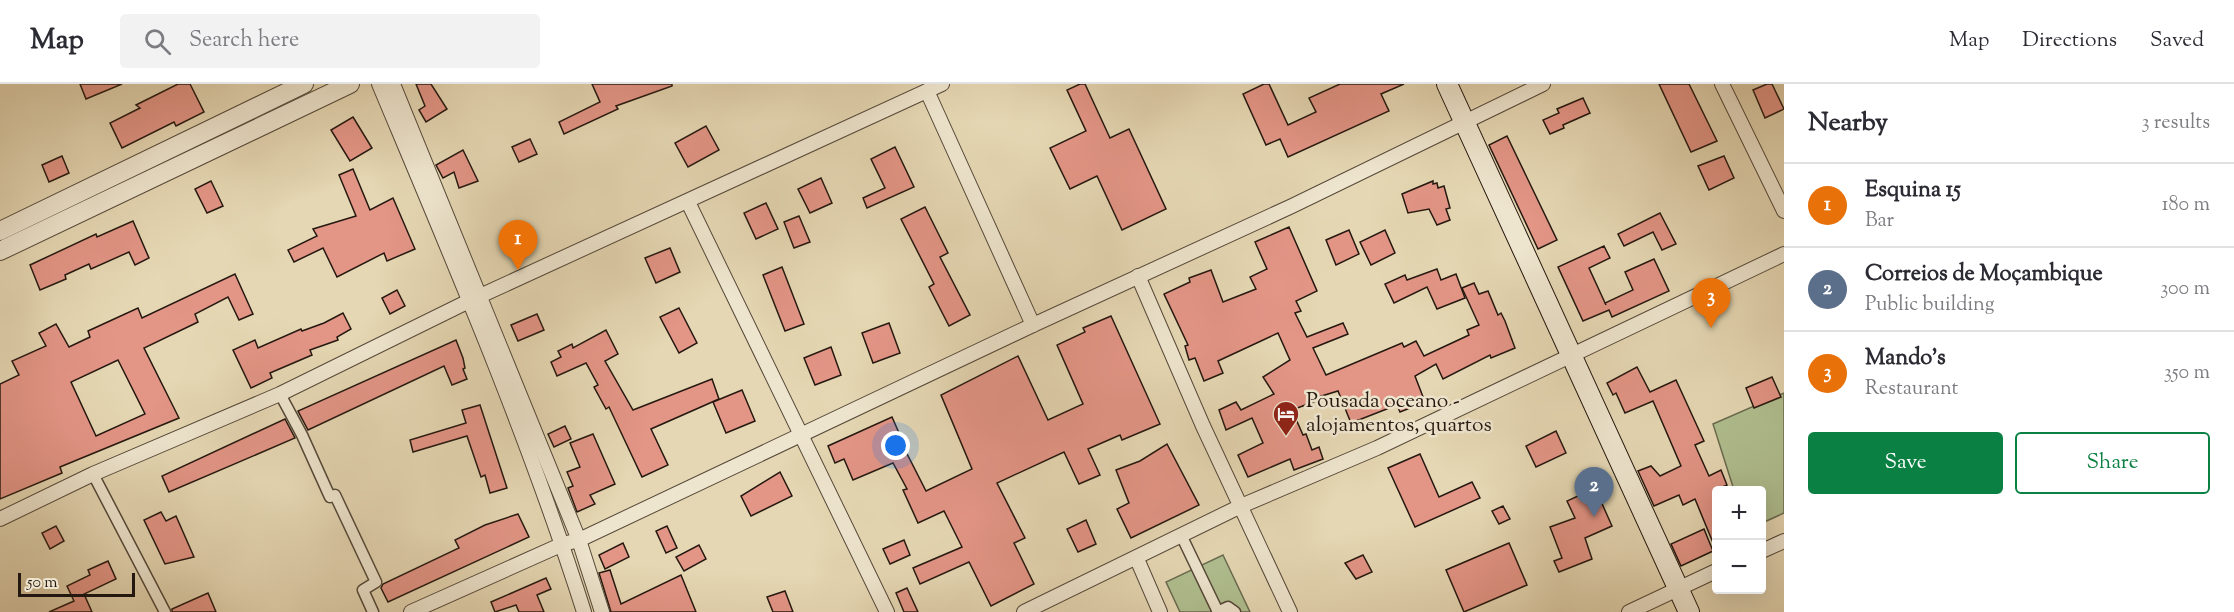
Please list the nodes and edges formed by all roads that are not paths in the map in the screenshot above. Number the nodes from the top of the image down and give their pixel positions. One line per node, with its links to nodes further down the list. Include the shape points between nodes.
1 (304, 84): 13 (street)
2 (350, 84): 14 (street)
3 (379, 84): 17 (street)
4 (393, 84): 17 (street)
5 (942, 84): 9 (street)
6 (1447, 84): 10 (main road)
7 (1543, 84): 10 (street)
8 (1722, 84): 12 (street)
9 (927, 92): 11 (street); 18 (street)
10 (1464, 120): 16 (street, via 1292,206); 19 (main road)
11 (688, 202): 17 (street); 21 (street)
12 (1784, 211)
13 (0, 231)
14 (0, 251)
15 (1784, 254): 19 (street)
16 (1138, 276): 18 (street); 23 (street)
17 (476, 298): 20 (street); 26 (street); 28 (street)
18 (1033, 325): 21 (street)
19 (1572, 356): 23 (street, via 1377,448); 32 (main road)
20 (280, 394): 22 (street); 34 (street, via 330,497 335,495 376,582 363,590)
21 (801, 434): 26 (street); 38 (street)
22 (93, 474): 24 (street); 33 (street)
23 (1241, 506): 25 (street); 43 (street)
24 (0, 519)
25 (1182, 537): 30 (street); 41 (street)
26 (579, 540): 28 (street); 37 (street)
27 (1784, 541): 29 (street)
28 (562, 544): 35 (street); 36 (street)
29 (1766, 548)
30 (1137, 559): 39 (street); 40 (street)
31 (1712, 573): 32 (street)
32 (1677, 588): 44 (street); 45 (main road)
33 (165, 612)
34 (373, 612)
35 (411, 612)
36 (584, 612)
37 (602, 612)
38 (887, 612)
39 (1024, 612)
40 (1160, 612)
41 (1218, 612): 42 (street, via 1228,607)
42 (1234, 612)
43 (1290, 612)
44 (1629, 612)
45 (1689, 612)

